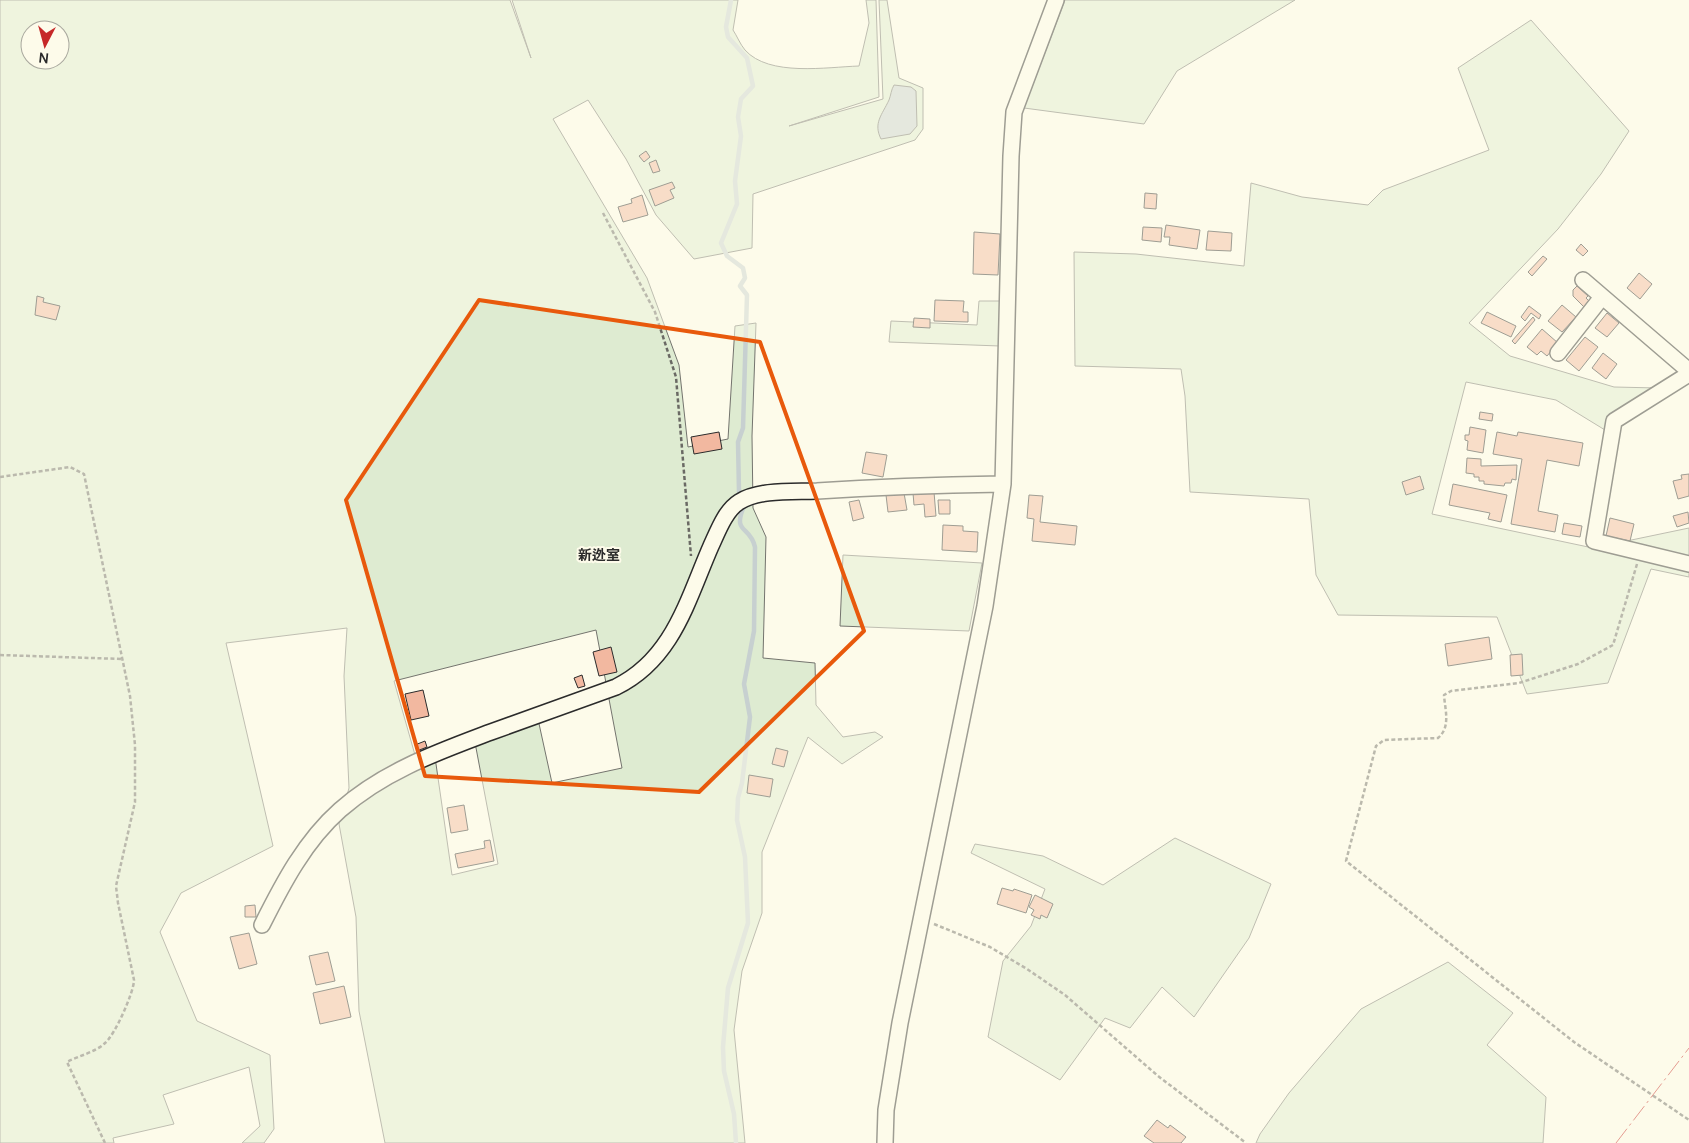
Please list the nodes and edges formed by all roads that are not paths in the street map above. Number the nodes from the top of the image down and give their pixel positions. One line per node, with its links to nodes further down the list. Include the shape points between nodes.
1 (1056, 0): 6 (street, via 1014,112)
2 (1583, 280): 3 (street)
3 (1602, 297): 4 (street); 5 (street)
4 (1558, 353)
5 (1689, 372): 7 (street, via 1614,421 1594,541)
6 (1003, 484): 8 (street, via 773,493 738,503 728,514 668,642 647,668 616,686 423,757 382,780 341,809 324,827 287,874); 9 (street, via 985,606 894,1058)
7 (1689, 564)
8 (262, 925)
9 (884, 1143)

